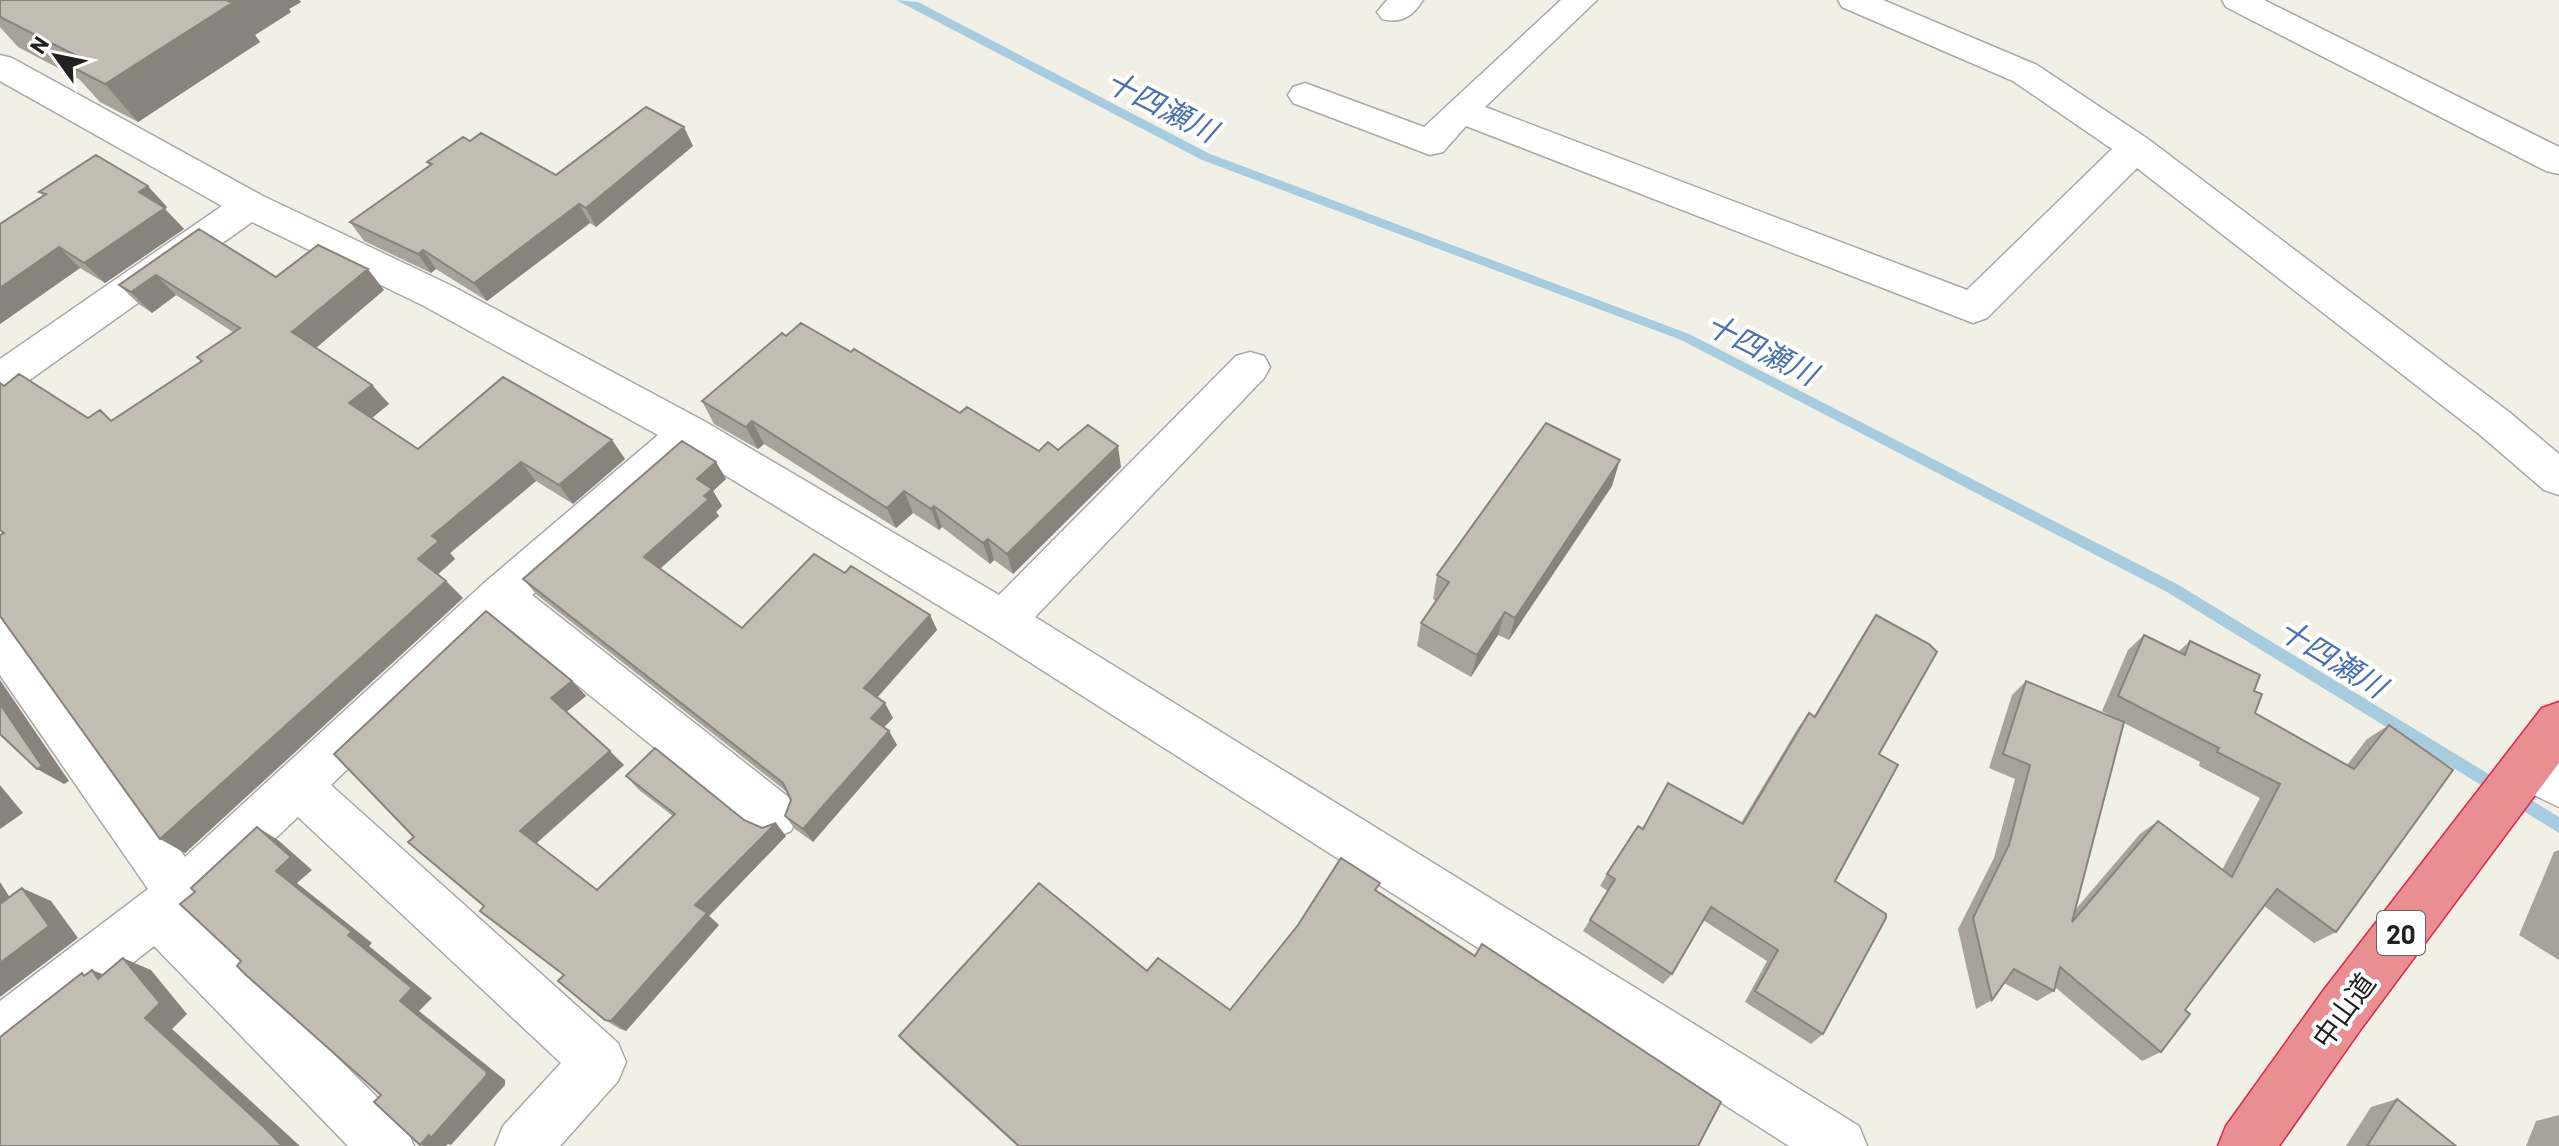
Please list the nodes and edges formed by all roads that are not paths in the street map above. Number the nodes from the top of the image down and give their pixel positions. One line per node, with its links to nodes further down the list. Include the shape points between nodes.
1 (1581, 0): 6 (street)
2 (1854, 0): 7 (street, via 2025,73)
3 (2238, 0): 8 (street)
4 (0, 66): 9 (street)
5 (1305, 95): 6 (street, via 1430,143)
6 (1460, 111): 7 (street, via 1973,308)
7 (2135, 148): 13 (street)
8 (2559, 162)
9 (250, 205): 11 (street); 12 (street, via 438,296)
10 (1250, 367): 15 (street)
11 (0, 380)
12 (689, 433): 14 (street); 15 (street)
13 (2559, 478)
14 (500, 596): 19 (street); 20 (street)
15 (1003, 621): 25 (street)
16 (0, 638): 21 (street)
17 (2559, 723): 18 (highway, 中山道 / 20)
18 (2544, 777): 26 (highway, 中山道 / 20, via 2342,1010)
19 (297, 785): 21 (street); 24 (street, via 599,1062)
20 (774, 815)
21 (168, 903): 22 (street); 23 (street)
22 (0, 1034)
23 (386, 1146)
24 (523, 1146)
25 (1839, 1146)
26 (2246, 1146)

